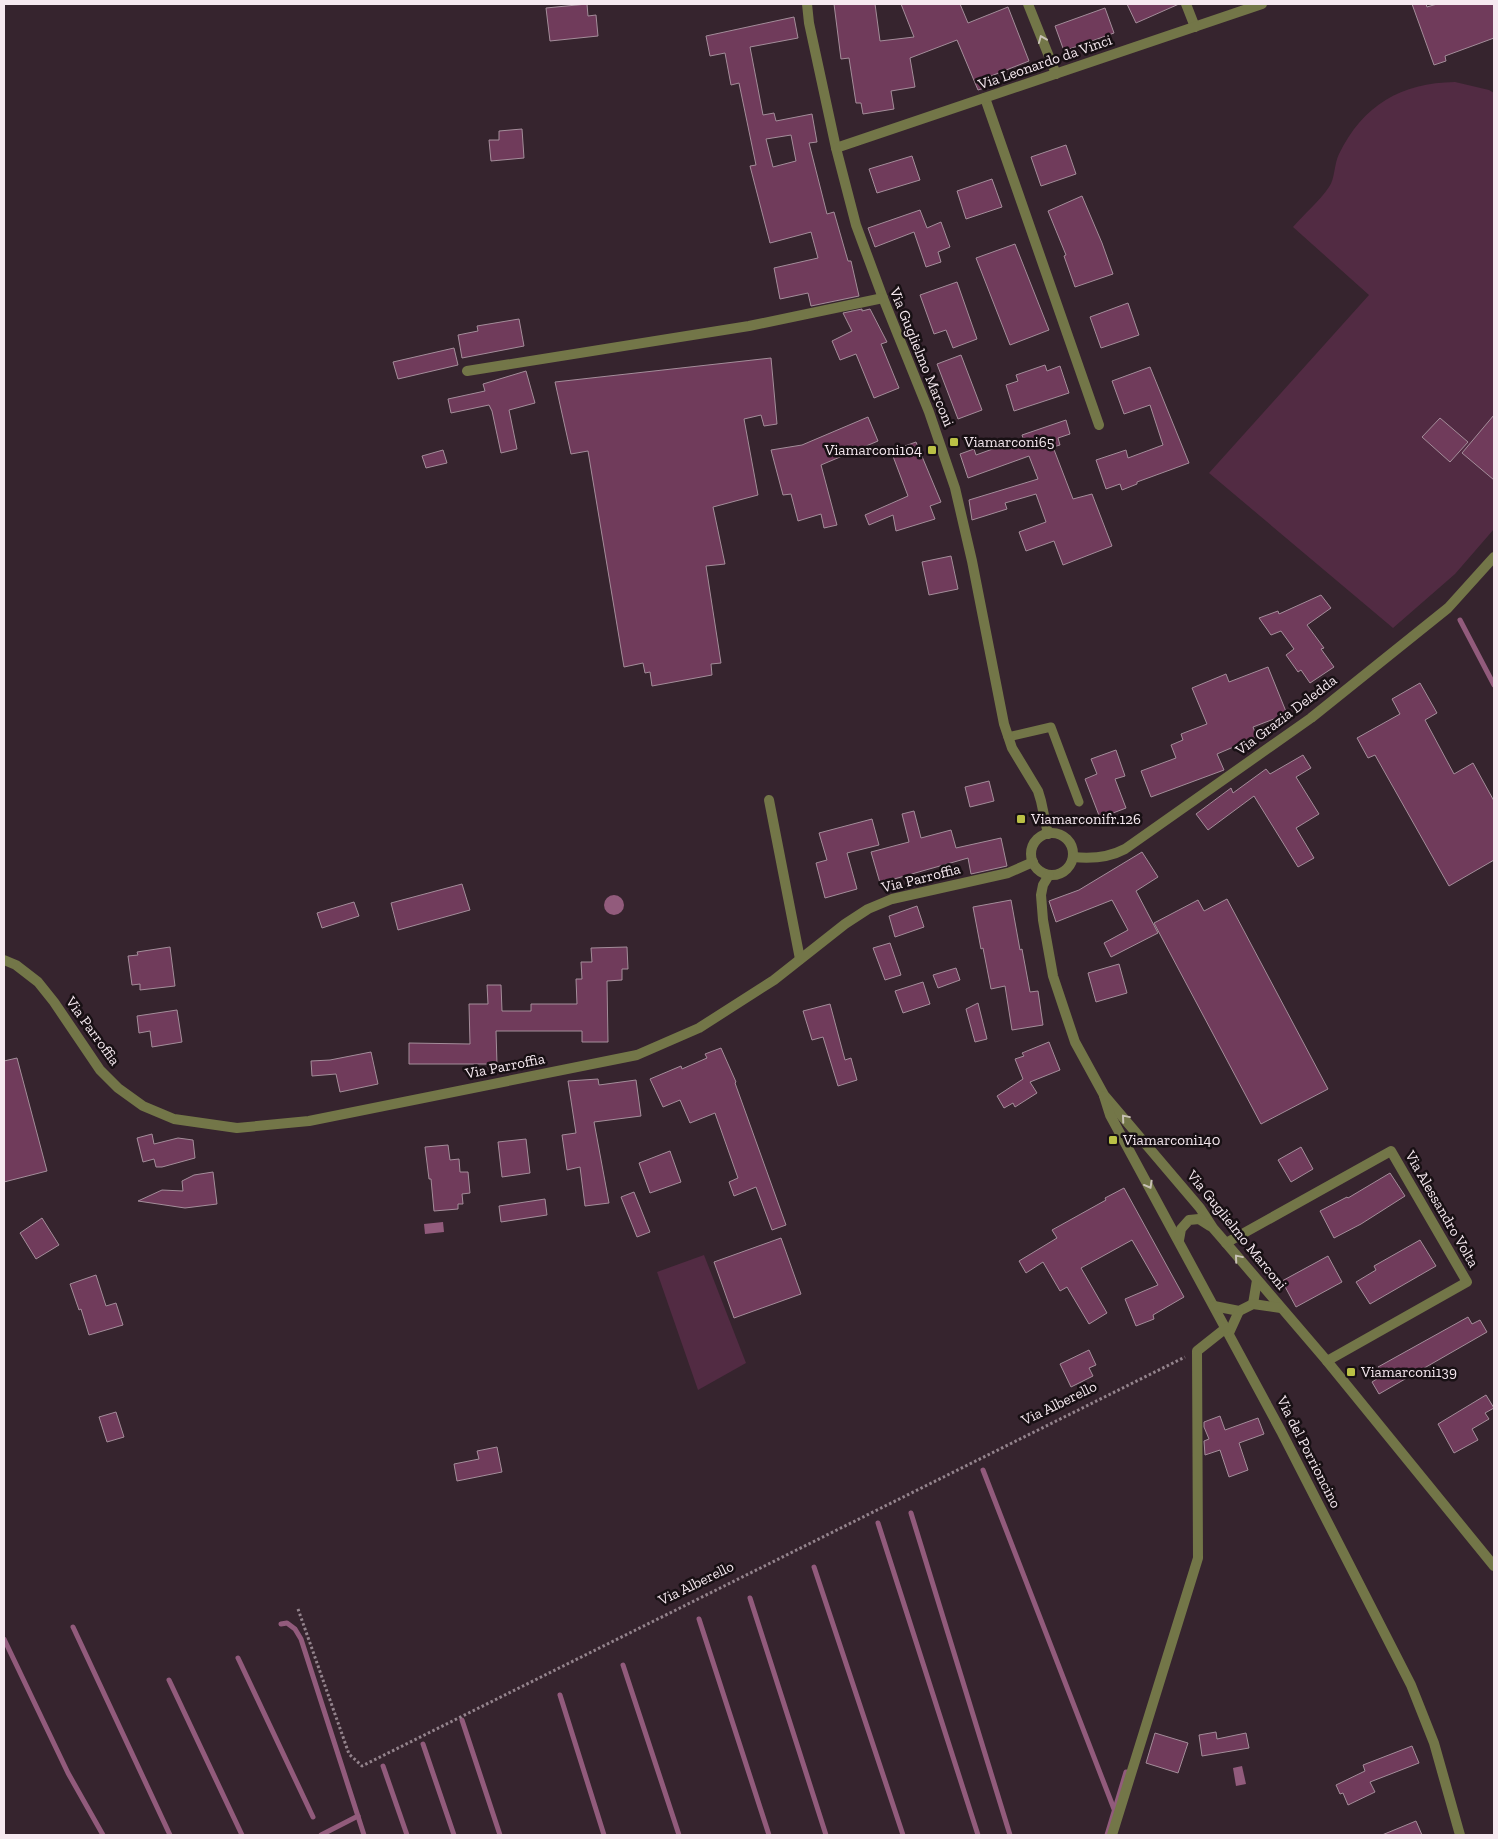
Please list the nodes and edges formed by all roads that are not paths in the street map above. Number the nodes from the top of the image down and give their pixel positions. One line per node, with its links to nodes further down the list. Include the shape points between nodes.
1 (807, 4): 8 (street, Via Guglielmo Marconi)
2 (1028, 4): 6 (street, one-way to 2)
3 (1186, 4): 5 (street)
4 (1262, 4): 5 (street, Via Leonardo da Vinci)
5 (1195, 26): 6 (street, Via Leonardo da Vinci)
6 (1056, 74): 7 (street, Via Leonardo da Vinci)
7 (986, 98): 8 (street, Via Leonardo da Vinci); 11 (street)
8 (836, 148): 9 (street, Via Guglielmo Marconi, via 856,224)
9 (883, 298): 10 (street, via 749,326); 13 (street, Via Guglielmo Marconi, via 929,412 955,488)
10 (467, 371)
11 (1099, 425)
12 (1494, 558): 17 (street, Via Grazia Deledda, via 1458,599 1437,617 1289,733 1125,849 1105,857)
13 (1008, 737): 15 (lane, via 1051,727); 16 (street, Via Guglielmo Marconi, via 1038,791)
14 (769, 800): 21 (street)
15 (1079, 802)
16 (1048, 834): 17 (street, via 1055,833 1068,840); 18 (street, via 1035,842 1031,856)
17 (1073, 857): 19 (street, via 1066,869)
18 (1033, 862): 19 (street, via 1042,872); 21 (street, Via Parroffia, via 1008,873 892,898 845,924)
19 (1049, 874): 22 (street, Via Guglielmo Marconi, via 1041,895 1053,976 1075,1042)
20 (4, 960): 21 (street, Via Parroffia, via 38,982 100,1070 124,1093 143,1106 174,1119 237,1128 309,1121 637,1055 699,1028)
21 (800, 960)
22 (1104, 1095): 23 (street, Via Guglielmo Marconi, one-way to 22, via 1200,1208); 24 (street, Via del Porrioncino, one-way to 24, via 1110,1115)
23 (1213, 1228): 24 (street, via 1199,1219 1190,1220 1181,1229); 25 (street, Via Guglielmo Marconi)
24 (1179, 1240): 28 (street, Via del Porrioncino)
25 (1226, 1243): 26 (street, Via Guglielmo Marconi, one-way to 25); 32 (street, Via Alessandro Volta, via 1391,1151 1467,1282)
26 (1257, 1280): 27 (street); 29 (street, Via Guglielmo Marconi)
27 (1252, 1304): 29 (street); 30 (street)
28 (1214, 1306): 30 (street); 31 (street, Via del Porrioncino)
29 (1281, 1308): 32 (street, Via Guglielmo Marconi)
30 (1239, 1311): 31 (street)
31 (1228, 1330): 34 (street, via 1197,1351 1198,1558); 35 (street, Via del Porrioncino, via 1411,1685 1434,1743)
32 (1327, 1361): 33 (street, Via Guglielmo Marconi)
33 (1494, 1566)
34 (1112, 1835)
35 (1460, 1835)

